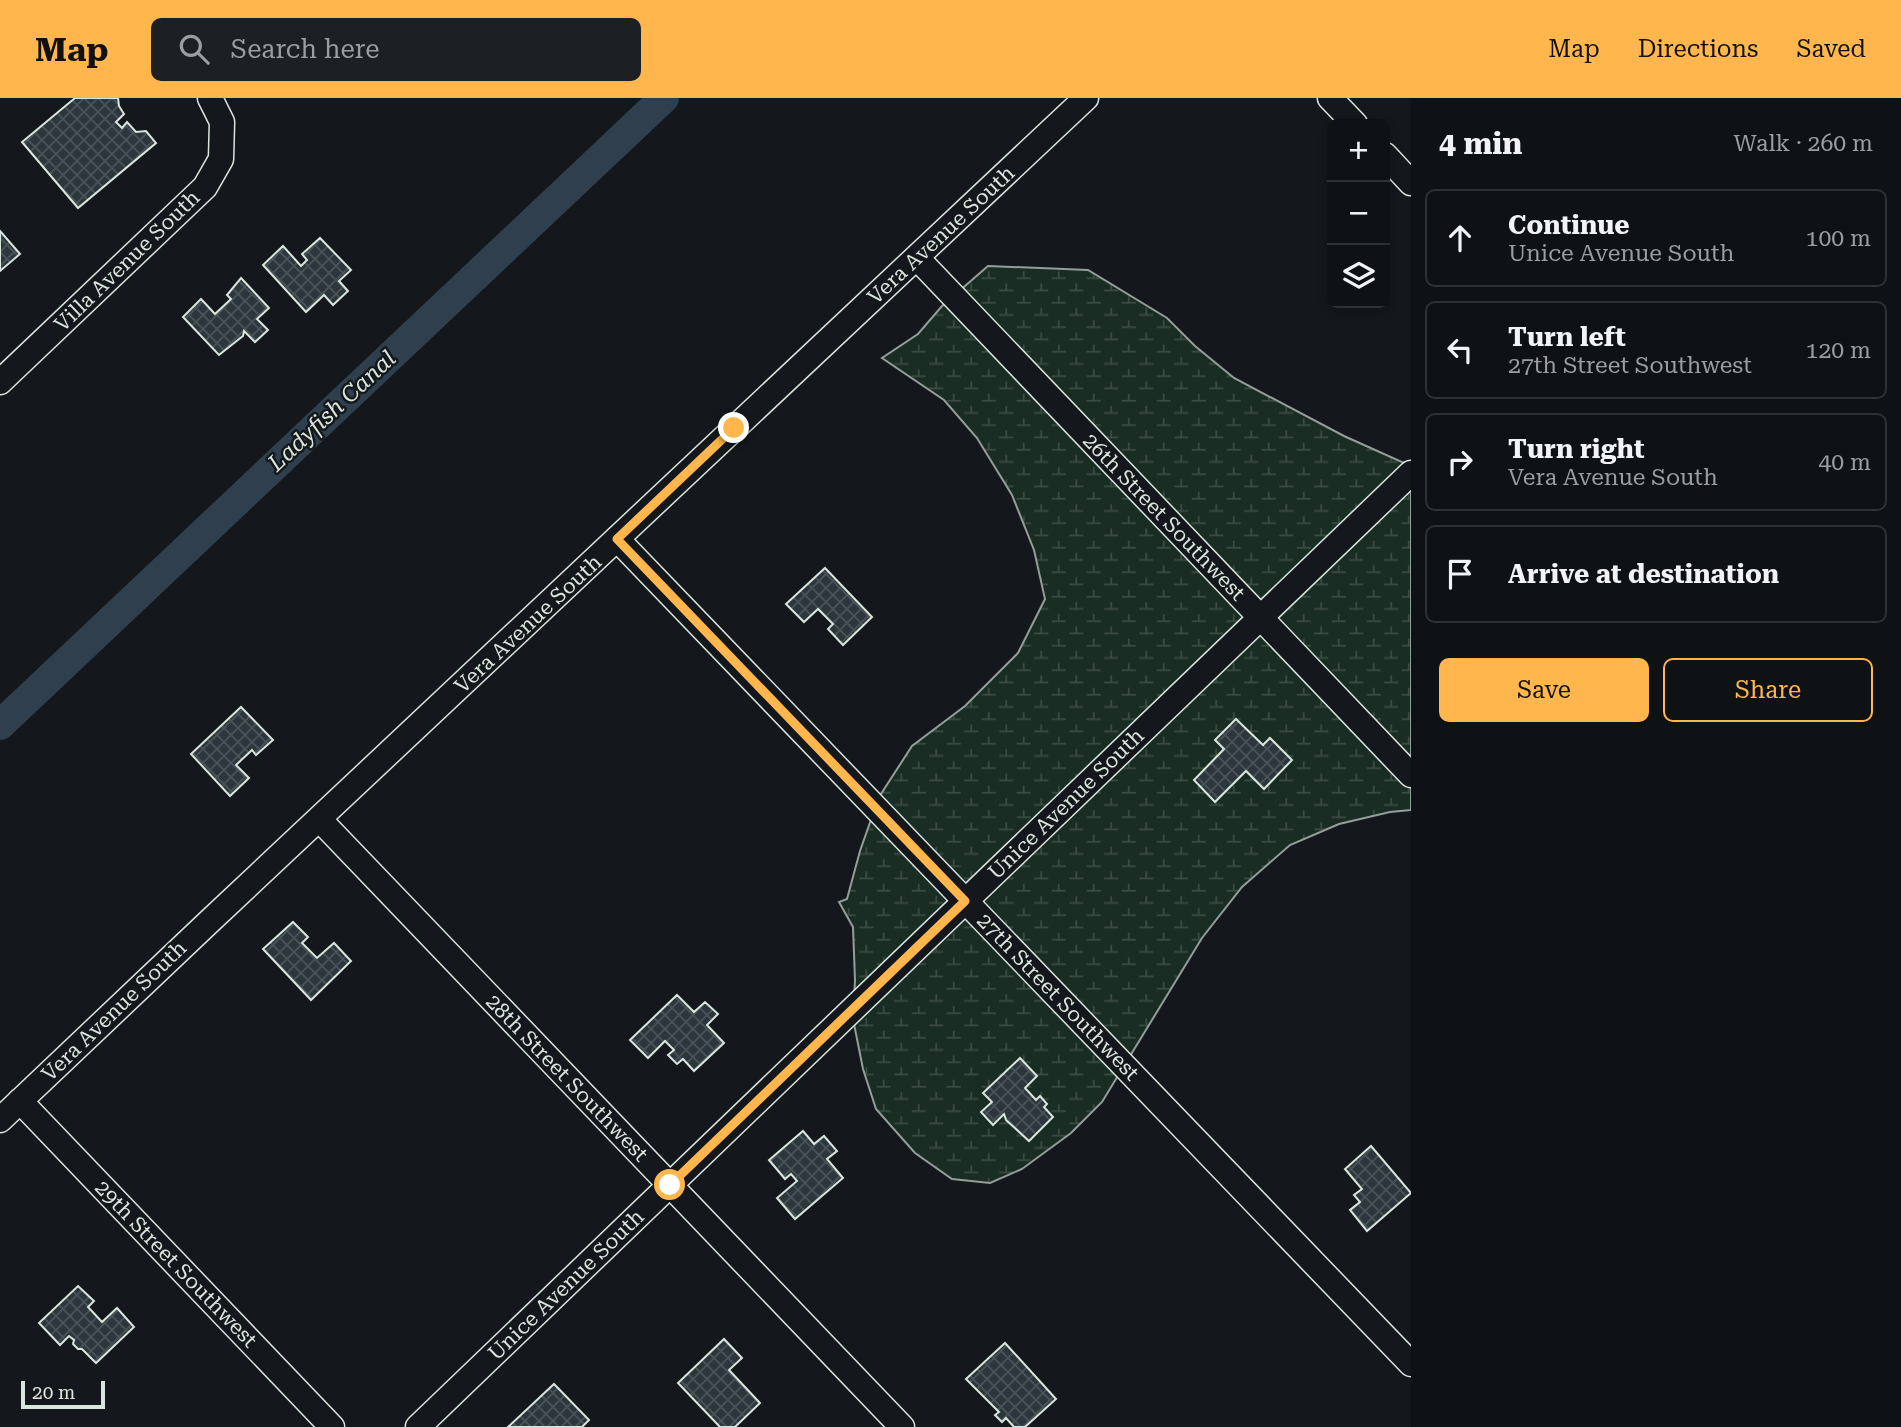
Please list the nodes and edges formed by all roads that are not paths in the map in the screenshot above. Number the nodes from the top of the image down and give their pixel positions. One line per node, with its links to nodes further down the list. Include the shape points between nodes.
1 (209, 98): 8 (street, Villa Avenue South, via 222,122 221,159 205,187)
2 (1086, 98): 7 (street, Vera Avenue South)
3 (1330, 98): 4 (street)
4 (1350, 119)
5 (1390, 160): 6 (street)
6 (1411, 183)
7 (917, 258): 10 (street, Vera Avenue South); 11 (street, 26th Street Southwest)
8 (0, 382)
9 (1411, 473): 11 (street, Unice Avenue South)
10 (617, 539): 13 (street, Vera Avenue South); 14 (street, 27th Street Southwest)
11 (1260, 618): 12 (street, 26th Street Southwest); 14 (street, Unice Avenue South)
12 (1411, 775)
13 (320, 820): 15 (street, Vera Avenue South); 17 (street, 28th Street Southwest)
14 (965, 901): 17 (street, Unice Avenue South); 18 (street, 27th Street Southwest)
15 (20, 1101): 16 (street, Vera Avenue South); 19 (street, 29th Street Southwest)
16 (0, 1121)
17 (670, 1185): 20 (street, Unice Avenue South); 21 (street, 28th Street Southwest)
18 (1411, 1364)
19 (332, 1427)
20 (418, 1427)
21 (902, 1427)

